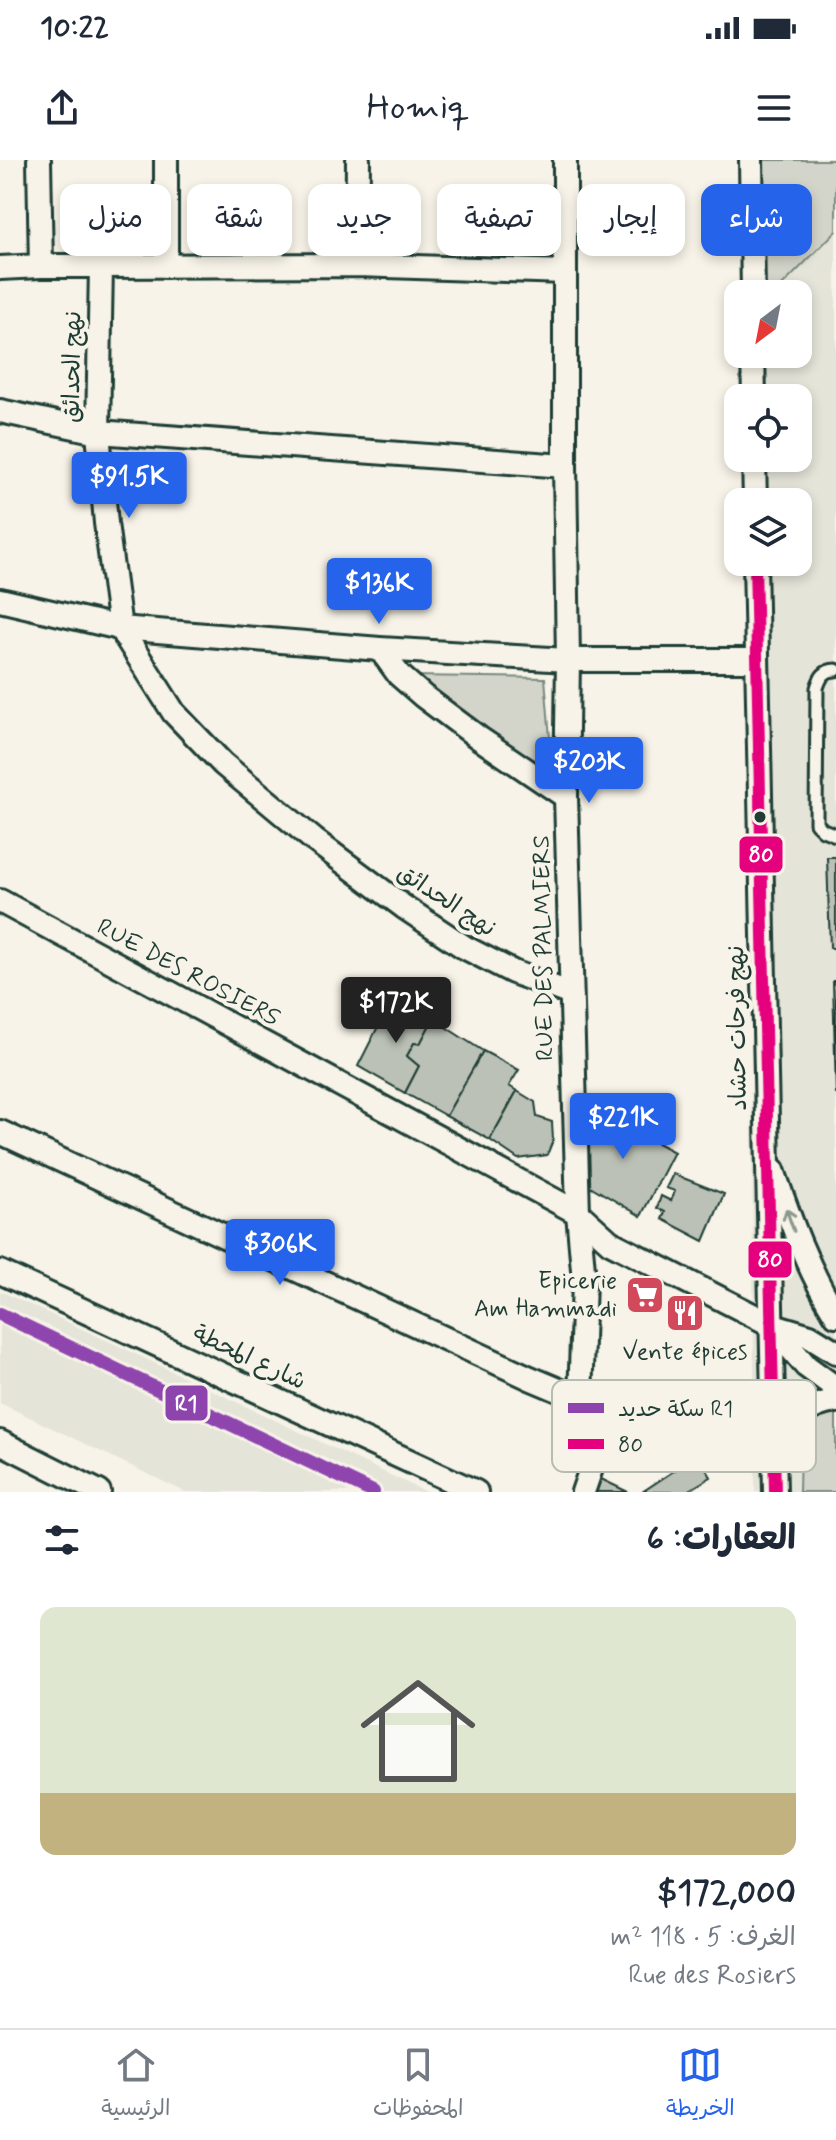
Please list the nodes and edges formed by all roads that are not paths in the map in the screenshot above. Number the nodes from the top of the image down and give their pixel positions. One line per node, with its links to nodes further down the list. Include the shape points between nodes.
1 (39, 160): 7 (street)
2 (166, 160): 9 (street)
3 (358, 160): 6 (street)
4 (565, 160): 11 (street, RUE DES PALMIERS)
5 (751, 160): 12 (street)
6 (357, 265): 9 (street); 11 (street)
7 (41, 266): 8 (street); 10 (street)
8 (101, 266): 9 (street); 14 (street, نهج الحدائق)
9 (166, 266)
10 (0, 268)
11 (565, 272): 15 (street, RUE DES PALMIERS)
12 (753, 280)
13 (0, 411): 14 (street)
14 (98, 432): 15 (street); 18 (street, نهج الحدائق)
15 (565, 466): 20 (street, RUE DES PALMIERS)
16 (755, 576): 21 (street, نهج فرحات حشاد)
17 (0, 600): 18 (street)
18 (120, 628): 19 (street); 26 (street, نهج الحدائق, via 174,713 223,764 314,840 464,947)
19 (380, 649): 20 (street); 23 (street, via 423,696)
20 (568, 660): 21 (street); 23 (street, RUE DES PALMIERS)
21 (756, 660): 28 (street, نهج فرحات حشاد)
22 (836, 670): 24 (lane, via 821,676 817,688 816,823)
23 (566, 797): 26 (street, RUE DES PALMIERS)
24 (836, 835)
25 (0, 901): 29 (street, RUE DES ROSIERS)
26 (571, 994): 29 (street, RUE DES PALMIERS)
27 (0, 1132): 36 (street)
28 (767, 1150): 31 (street, one-way to 28, via 794,1231); 32 (street, نهج فرحات حشاد)
29 (578, 1213): 32 (street, RUE DES ROSIERS, via 610,1242); 34 (street, RUE DES PALMIERS, via 584,1281)
30 (0, 1272): 44 (street, شارع المحطة)
31 (836, 1315)
32 (770, 1324): 33 (street, via 810,1336); 35 (street, نهج فرحات حشاد); 37 (street, via 806,1366)
33 (836, 1352)
34 (581, 1380)
35 (772, 1380)
36 (552, 1387)
37 (836, 1388)
38 (836, 1401): 39 (street)
39 (816, 1405)
40 (0, 1442): 43 (street)
41 (590, 1472): 45 (street)
42 (775, 1472): 46 (street, نهج فرحات حشاد)
43 (99, 1492)
44 (476, 1492)
45 (583, 1492)
46 (775, 1492)

